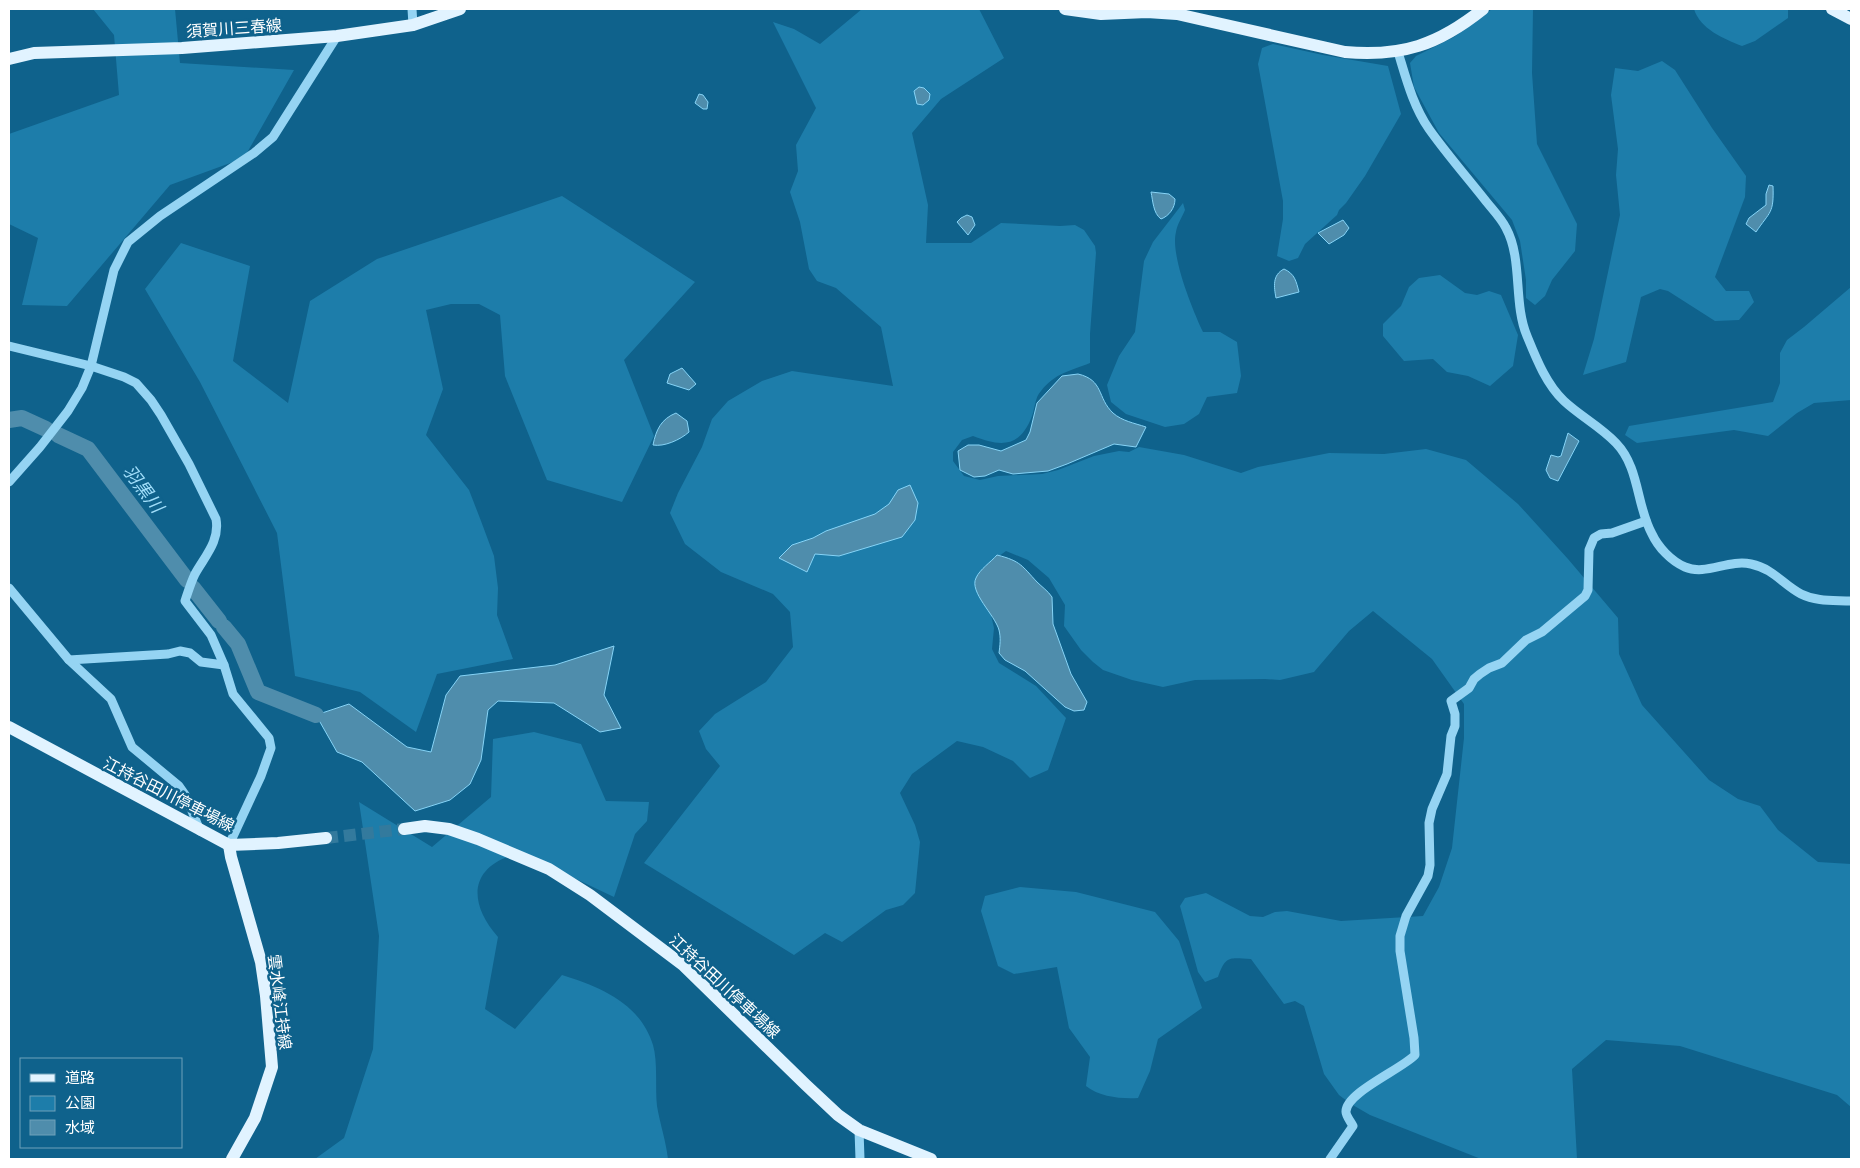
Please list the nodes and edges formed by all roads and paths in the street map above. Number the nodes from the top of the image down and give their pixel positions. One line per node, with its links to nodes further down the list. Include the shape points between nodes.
1 (412, 9): 7 (street)
2 (460, 9): 7 (main road, 須賀川三春線)
3 (1065, 9): 9 (main road, via 1101,14 1161,12 1345,52)
4 (1483, 9): 9 (main road, via 1437,39)
5 (1832, 9): 6 (main road)
6 (1851, 20)
7 (413, 25): 8 (main road, 須賀川三春線)
8 (337, 36): 10 (main road, 須賀川三春線, via 182,48 34,53); 12 (street, via 273,137 128,242 114,270)
9 (1398, 52): 14 (street, via 1420,116 1507,230 1516,267 1522,323 1548,381 1564,401 1608,435 1623,451 1636,478)
10 (9, 59)
11 (9, 346): 12 (street)
12 (90, 366): 13 (street, via 68,411); 18 (street, via 124,377 136,383 146,394 189,464 216,519 216,538 194,577 185,601 211,635)
13 (9, 482)
14 (1646, 521): 16 (street, via 1658,544 1687,568 1700,571 1748,564 1772,572 1811,598); 28 (street, via 1594,538 1589,550 1586,596 1542,632 1526,640 1502,663 1480,674 1451,702 1455,726 1447,774 1429,823 1428,876 1406,916 1400,936 1415,1055 1348,1104 1346,1112 1353,1126)
15 (9, 588): 17 (street)
16 (1851, 600)
17 (68, 660): 18 (street, via 180,651 190,652 202,662); 21 (street, via 111,699 132,747 170,778 186,796)
18 (224, 665): 23 (street, via 232,694 269,738 271,748)
19 (9, 727): 21 (main road, 江持谷田川停車場線)
20 (404, 829): 24 (main road, 江持谷田川停車場線, via 425,826 478,838 549,869 590,895 683,965 806,1085)
21 (200, 831): 23 (main road, 江持谷田川停車場線)
22 (326, 838): 23 (main road, 江持谷田川停車場線)
23 (229, 845): 25 (main road, 雲水峰江持線, via 261,962 272,1067 255,1118)
24 (859, 1130): 26 (street); 27 (main road, 江持谷田川停車場線)
25 (232, 1159)
26 (860, 1159)
27 (931, 1159)
28 (1330, 1159)

